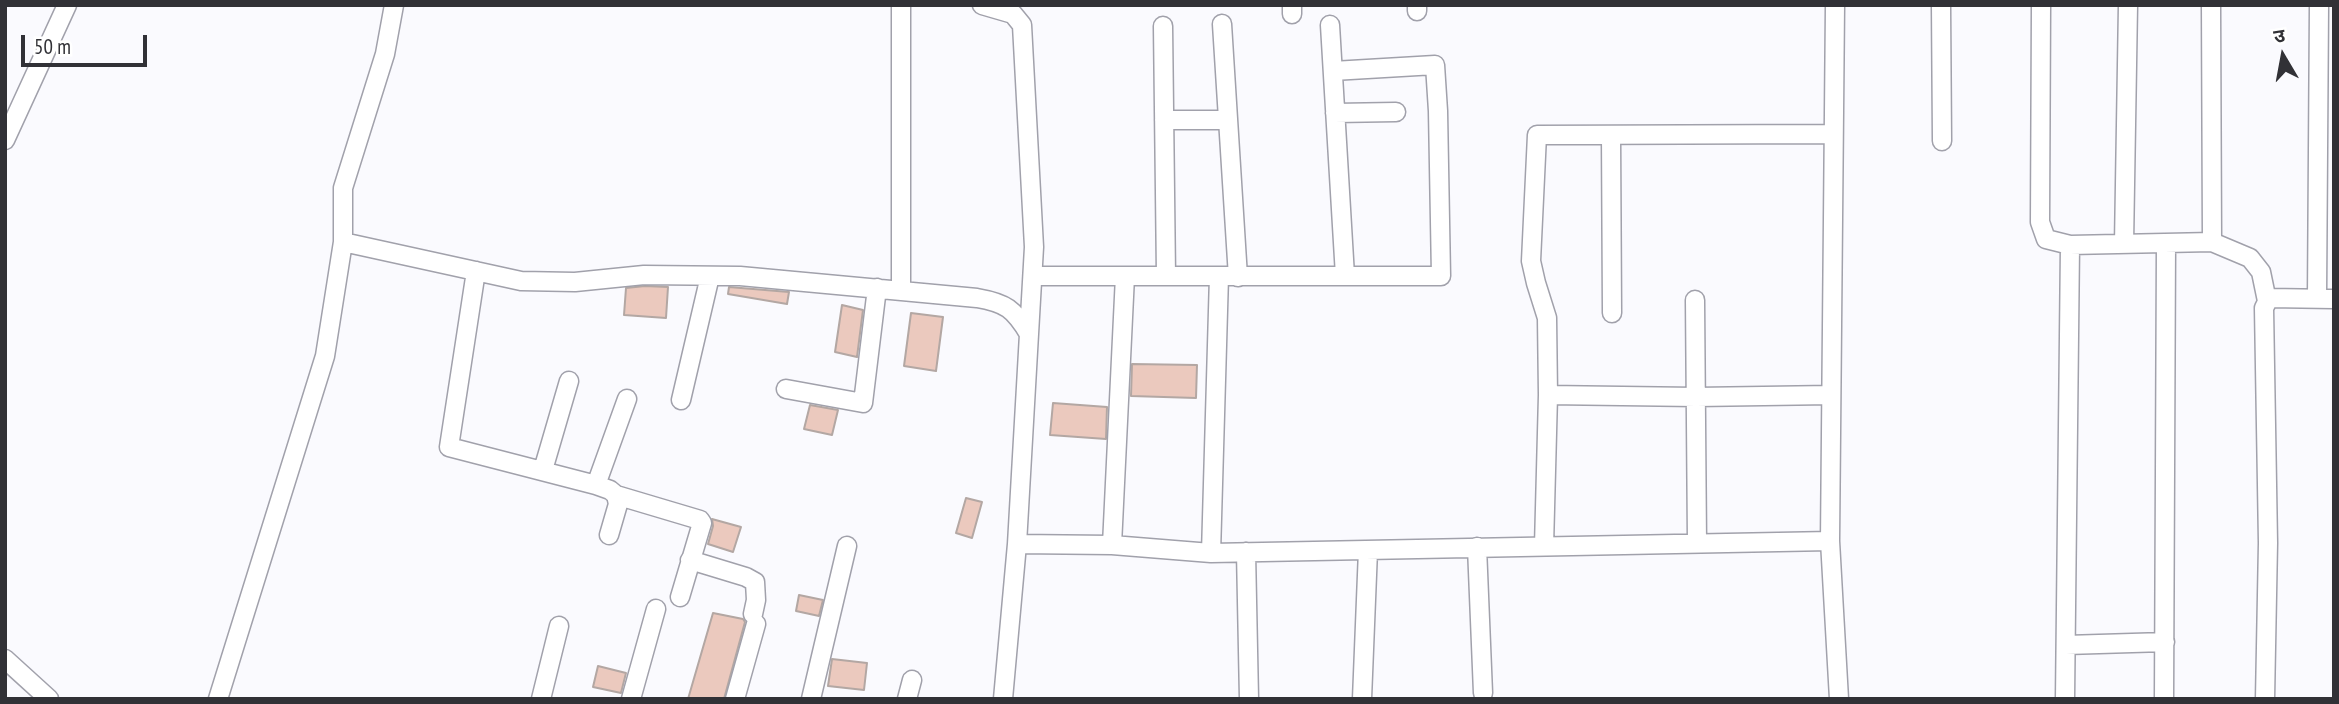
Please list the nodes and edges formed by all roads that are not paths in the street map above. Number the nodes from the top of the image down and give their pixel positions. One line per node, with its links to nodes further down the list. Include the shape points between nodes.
1 (67, 5): 23 (street)
2 (394, 5): 25 (street, via 385,54 343,188)
3 (901, 5): 39 (street)
4 (982, 5): 13 (street, via 1013,14)
5 (1022, 5): 13 (street)
6 (1835, 5): 21 (street)
7 (1941, 5): 24 (street)
8 (2041, 5): 29 (street, via 2040,222 2046,239)
9 (2128, 5): 28 (street)
10 (2211, 5): 26 (street)
11 (2319, 5): 40 (street)
12 (1222, 24): 20 (street)
13 (1022, 25): 32 (street)
14 (1330, 25): 16 (street)
15 (1163, 26): 19 (street)
16 (1332, 71): 18 (street); 36 (street, via 1435,65 1438,111 1441,276)
17 (1396, 112): 18 (street)
18 (1335, 113): 36 (street)
19 (1164, 120): 20 (street); 34 (street)
20 (1228, 120): 37 (street)
21 (1833, 134): 22 (street); 48 (street)
22 (1611, 135): 43 (street); 47 (street, via 1536,135 1531,261 1547,318)
23 (5, 140)
24 (1942, 141)
25 (343, 242): 30 (street); 76 (street, via 325,356)
26 (2212, 242): 27 (street); 42 (street, via 2250,258 2261,272)
27 (2166, 243): 28 (street); 70 (street)
28 (2124, 244): 29 (street)
29 (2070, 245): 71 (street)
30 (476, 271): 31 (street, via 521,281); 52 (street, via 449,447)
31 (710, 276): 38 (street); 51 (street)
32 (1034, 276): 33 (street); 44 (street)
33 (1125, 276): 34 (street); 60 (street)
34 (1166, 276): 35 (street)
35 (1219, 276): 37 (street); 65 (street)
36 (1345, 276): 37 (street)
37 (1238, 277)
38 (877, 288): 39 (street); 46 (street, via 863,403)
39 (901, 291): 44 (street, via 1000,302 1017,314)
40 (2325, 298): 42 (street)
41 (1695, 300): 49 (street)
42 (2267, 301): 88 (street)
43 (1612, 313)
44 (1029, 334): 58 (street)
45 (569, 381): 52 (street)
46 (786, 389)
47 (1548, 395): 49 (street); 61 (street)
48 (1831, 395): 49 (street); 56 (street)
49 (1696, 397): 57 (street)
50 (627, 399): 53 (street)
51 (681, 400)
52 (543, 470): 53 (street)
53 (596, 485): 54 (street)
54 (616, 495): 55 (street, via 618,504); 66 (street, via 700,520)
55 (609, 535)
56 (1830, 541): 57 (street); 85 (street)
57 (1698, 543): 61 (street)
58 (1017, 544): 60 (street); 82 (street)
59 (847, 545): 80 (street)
60 (1112, 545): 65 (street)
61 (1544, 546): 62 (street)
62 (1477, 547): 63 (street); 74 (street)
63 (1368, 550): 64 (street); 84 (street)
64 (1246, 552): 65 (street); 83 (street)
65 (1211, 553)
66 (690, 560): 67 (street); 79 (street, via 755,582 754,619)
67 (680, 597)
68 (656, 609): 78 (street)
69 (559, 626): 77 (street)
70 (2165, 642): 71 (street); 87 (street)
71 (2066, 645): 86 (street)
72 (5, 659): 75 (street)
73 (912, 680): 81 (street)
74 (1483, 693)
75 (49, 699)
76 (218, 699)
77 (541, 699)
78 (631, 699)
79 (735, 699)
80 (811, 699)
81 (907, 699)
82 (1003, 699)
83 (1249, 699)
84 (1362, 699)
85 (1839, 699)
86 (2065, 699)
87 (2164, 699)
88 (2265, 699)

